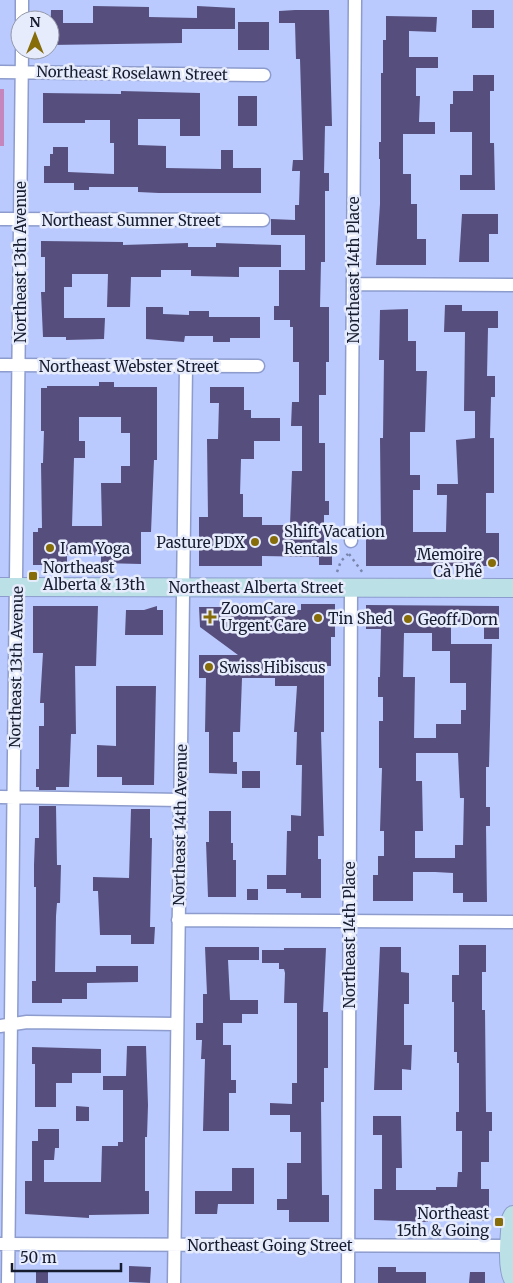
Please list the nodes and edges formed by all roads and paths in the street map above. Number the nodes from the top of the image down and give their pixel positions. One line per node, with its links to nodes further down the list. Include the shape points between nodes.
1 (355, 0): 9 (street, Northeast 14th Place)
2 (22, 60): 4 (street, Northeast 13th Avenue)
3 (0, 72): 4 (street, Northeast Roselawn Street)
4 (22, 72): 5 (street, Northeast Roselawn Street); 7 (street, Northeast 13th Avenue)
5 (264, 75)
6 (0, 219): 7 (street, Northeast Sumner Street)
7 (20, 220): 8 (street, Northeast Sumner Street); 12 (street, Northeast 13th Avenue)
8 (262, 220)
9 (353, 284): 10 (street); 15 (street, Northeast 14th Place)
10 (513, 285)
11 (0, 365): 12 (street, Northeast Webster Street)
12 (19, 365): 13 (street, Northeast Webster Street); 16 (street, Northeast 13th Avenue)
13 (186, 366): 14 (street, Northeast Webster Street); 18 (street, Northeast 14th Avenue)
14 (258, 366)
15 (351, 541)
16 (8, 587): 18 (street, Northeast Alberta Street); 21 (street, Northeast 13th Avenue)
17 (351, 587): 17 (path, via 361,568 349,554 340,561 337,571); 18 (street, Northeast Alberta Street); 19 (street, Northeast Alberta Street); 24 (street, Northeast 14th Place)
18 (183, 588): 22 (street, Northeast 14th Avenue)
19 (513, 588)
20 (0, 797): 21 (street)
21 (14, 797): 22 (street); 27 (street, Northeast 13th Avenue)
22 (181, 800): 23 (street, Northeast 14th Avenue)
23 (178, 920): 24 (street); 26 (street, Northeast 14th Avenue)
24 (349, 922): 25 (street); 31 (street, Northeast 14th Place)
25 (513, 922)
26 (177, 1024): 27 (street, via 27,1022); 30 (street, Northeast 14th Avenue)
27 (6, 1026): 29 (street, Northeast 13th Avenue)
28 (513, 1215): 32 (street, via 510,1219)
29 (4, 1244): 30 (street, Northeast Going Street); 34 (street, Northeast 13th Avenue)
30 (175, 1244): 31 (street, Northeast Going Street); 35 (street, Northeast 14th Avenue)
31 (348, 1246): 32 (street, Northeast Going Street); 36 (street, Northeast 14th Place)
32 (510, 1246): 33 (street, via 510,1274)
33 (513, 1279)
34 (8, 1283)
35 (174, 1283)
36 (348, 1283)

